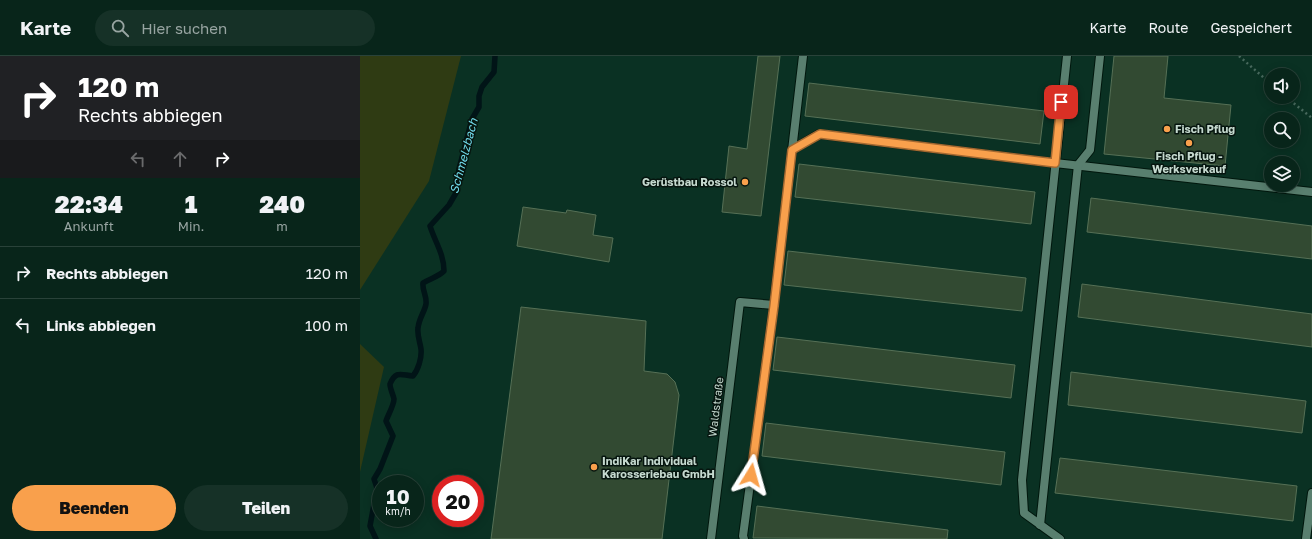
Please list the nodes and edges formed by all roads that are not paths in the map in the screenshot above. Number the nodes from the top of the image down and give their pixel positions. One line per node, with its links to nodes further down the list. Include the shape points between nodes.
1 (802, 56): 4 (lane)
2 (1066, 56): 5 (lane)
3 (1100, 56): 6 (lane, via 1090,150)
4 (792, 150): 5 (lane, via 820,134); 8 (lane)
5 (1055, 163): 6 (lane); 10 (lane, via 1022,480 1024,513)
6 (1078, 165): 7 (lane); 10 (lane)
7 (1312, 192)
8 (774, 306): 11 (lane, Waldstraße, via 740,302); 12 (lane)
9 (1312, 493): 14 (lane)
10 (1040, 525): 13 (lane)
11 (711, 539)
12 (744, 539)
13 (1060, 539)
14 (1306, 539)

